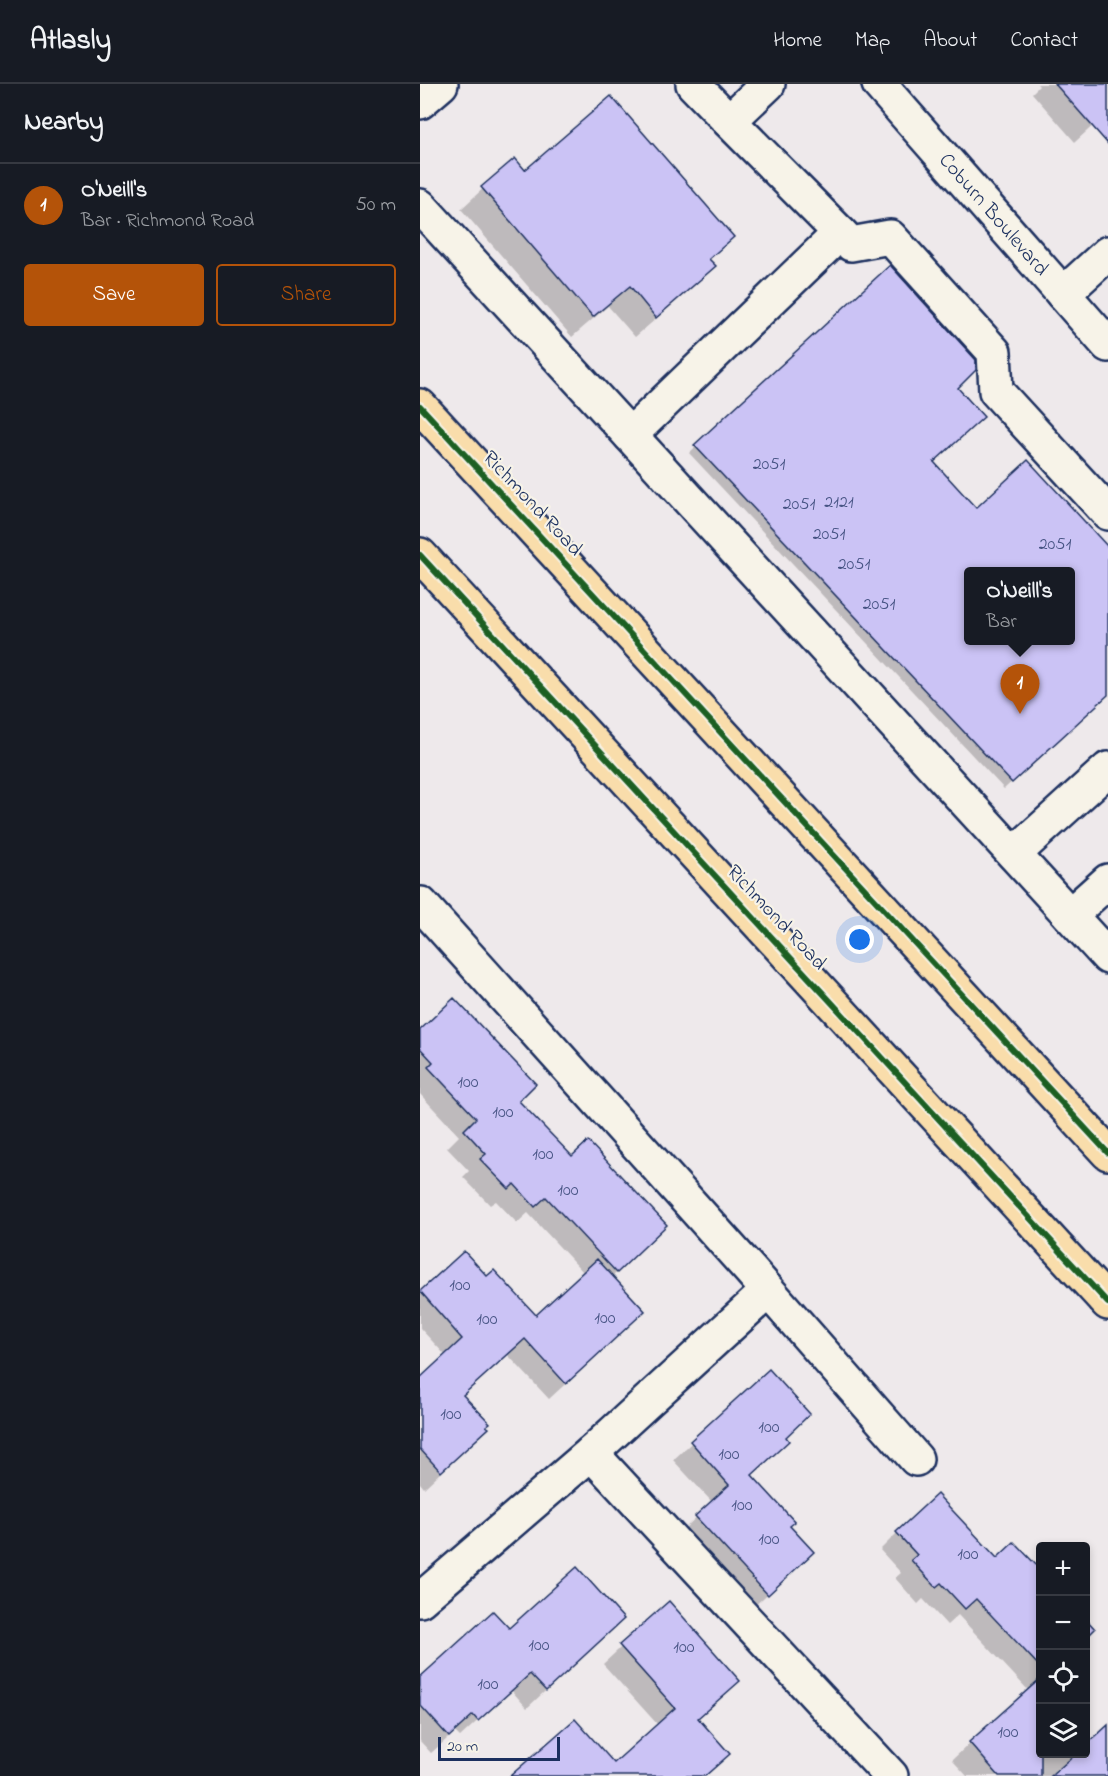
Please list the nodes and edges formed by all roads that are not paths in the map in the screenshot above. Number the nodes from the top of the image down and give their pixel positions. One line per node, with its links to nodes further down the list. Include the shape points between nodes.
1 (441, 84): 5 (street)
2 (693, 84): 6 (street)
3 (768, 84): 6 (street)
4 (879, 84): 10 (street, Coburn Boulevard)
5 (420, 102)
6 (729, 122): 8 (street)
7 (420, 206): 13 (street)
8 (840, 233): 13 (street); 14 (street, via 851,244 890,237 994,352 996,391)
9 (1108, 253): 10 (street)
10 (1063, 294): 11 (street, Coburn Boulevard)
11 (1108, 345)
12 (420, 406): 22 (main road, Richmond Road)
13 (630, 435): 17 (street)
14 (1108, 513)
15 (420, 555): 24 (main road, Richmond Road)
16 (1108, 769): 17 (street)
17 (1014, 854): 20 (street)
18 (1108, 881): 20 (street)
19 (420, 904): 23 (street)
20 (1070, 915): 21 (street)
21 (1108, 957)
22 (1108, 1154)
23 (768, 1291): 25 (street); 26 (street)
24 (1108, 1303)
25 (591, 1453): 27 (street); 28 (street)
26 (916, 1459)
27 (420, 1600)
28 (891, 1776)

